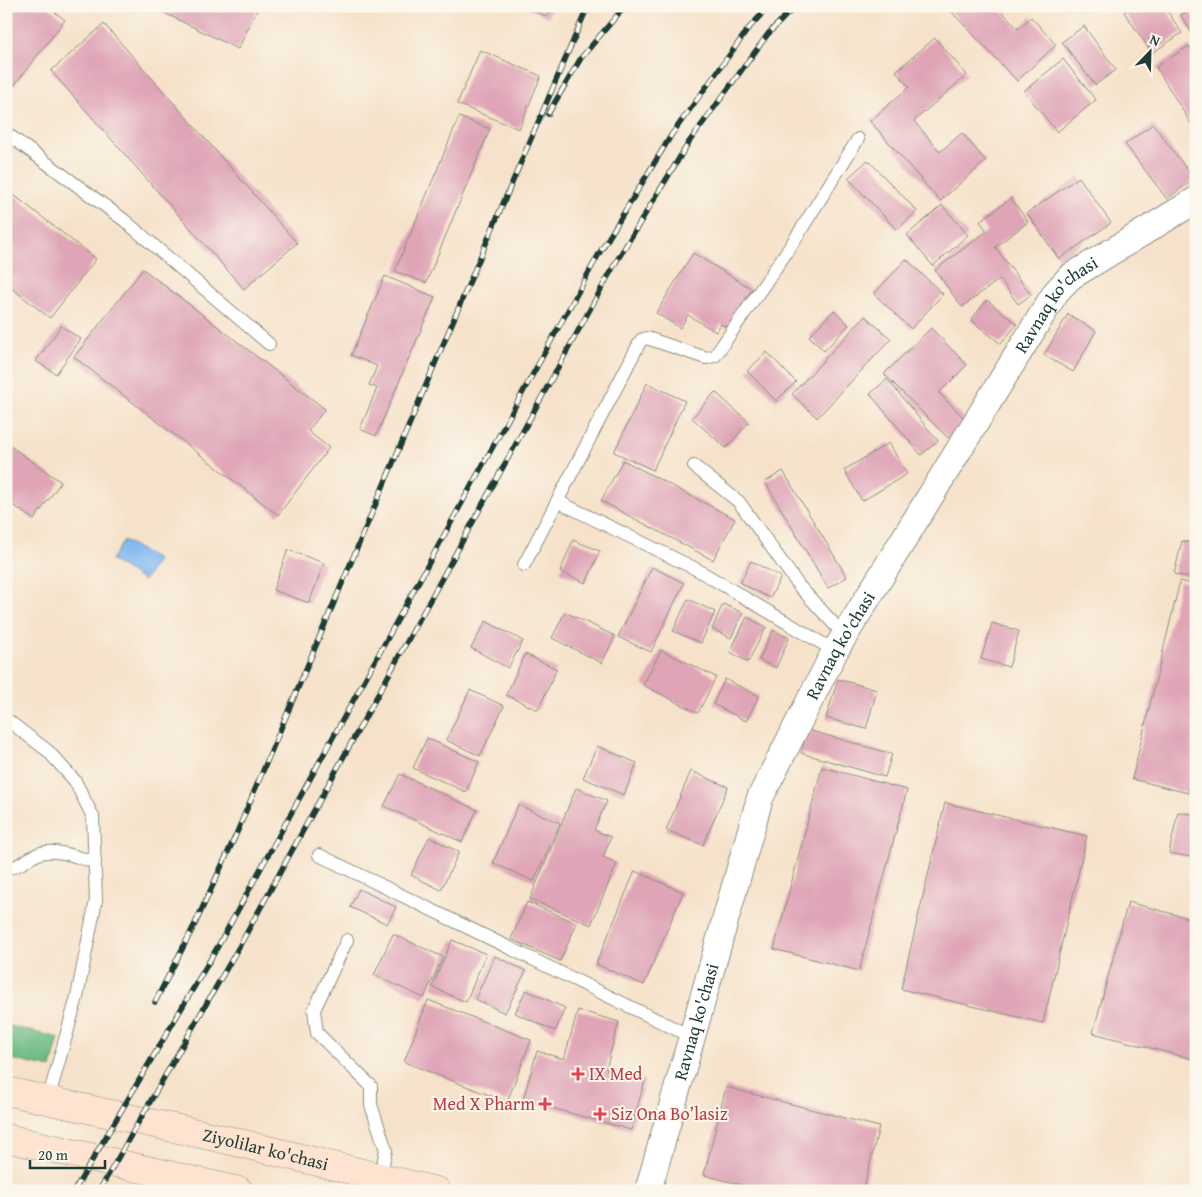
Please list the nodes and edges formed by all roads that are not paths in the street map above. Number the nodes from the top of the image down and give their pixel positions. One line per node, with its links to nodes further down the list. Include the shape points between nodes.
1 (6, 133): 4 (lane, via 124,220)
2 (858, 139): 6 (lane, via 792,244 715,356 706,358 647,338 641,340)
3 (1196, 200): 8 (street, Ravnaq ko'chasi, via 1070,277 1056,292)
4 (269, 344)
5 (694, 466): 8 (lane, via 738,502)
6 (557, 501): 7 (lane); 8 (lane)
7 (524, 565)
8 (840, 643): 14 (street, Ravnaq ko'chasi, via 760,798)
9 (6, 719): 11 (lane, via 48,751 75,781 93,817)
10 (319, 855): 14 (lane)
11 (95, 862): 12 (lane, via 62,852 39,853 14,868); 16 (lane, via 96,900 77,997)
12 (6, 868)
13 (347, 940): 18 (lane, via 314,1010 317,1033 371,1086 371,1105 386,1150)
14 (692, 1037): 21 (street, Ravnaq ko'chasi)
15 (6, 1091): 16 (main road, Ziyolilar ko'chasi)
16 (48, 1100): 18 (main road, Ziyolilar ko'chasi)
17 (6, 1138): 19 (main road)
18 (380, 1177): 20 (main road, Ziyolilar ko'chasi)
19 (239, 1191)
20 (437, 1191)
21 (648, 1191)

